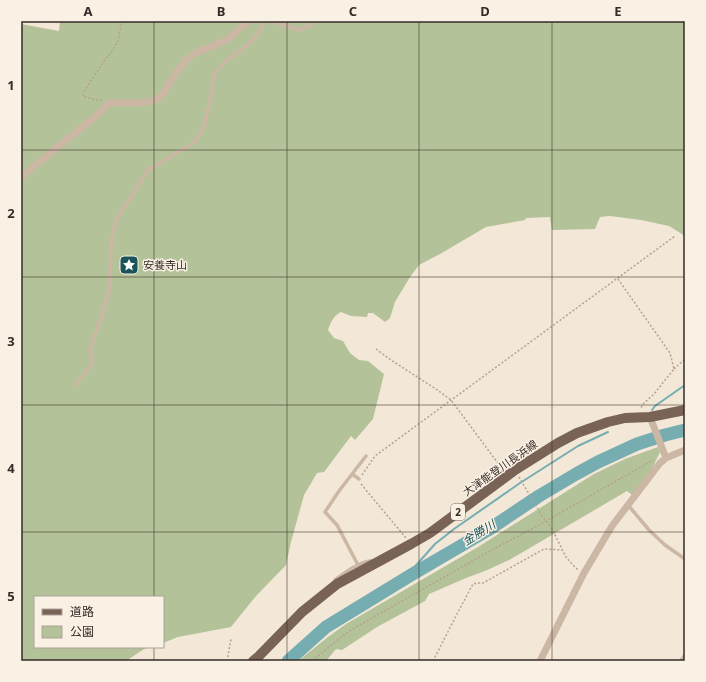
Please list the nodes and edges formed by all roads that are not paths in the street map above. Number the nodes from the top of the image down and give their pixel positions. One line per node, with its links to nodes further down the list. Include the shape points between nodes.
1 (250, 21): 5 (street, via 225,40 188,58 159,98 144,102 108,103 102,111)
2 (262, 21): 6 (lane, via 263,26 249,44 220,66 216,73 204,127 195,142 148,170 118,217 112,236 109,291 90,350 93,363)
3 (269, 21): 4 (lane, via 299,30)
4 (316, 21)
5 (21, 177)
6 (75, 386)
7 (685, 410): 8 (main road, 大津能登川長浜線 / 2)
8 (651, 419): 10 (street); 16 (main road, 大津能登川長浜線 / 2, via 625,418 577,433 506,476 430,533)
9 (685, 450): 10 (street)
10 (665, 454): 14 (street)
11 (366, 456): 12 (lane)
12 (352, 474): 13 (lane); 17 (lane, via 325,512 337,525)
13 (360, 479)
14 (628, 505): 15 (lane, via 665,545); 20 (street, via 612,526 583,575)
15 (685, 559)
16 (378, 562): 17 (lane, via 370,560); 18 (main road, 大津能登川長浜線 / 2)
17 (358, 565): 18 (lane, via 342,574)
18 (327, 591): 21 (main road, 大津能登川長浜線 / 2, via 302,612)
19 (685, 655): 22 (lane)
20 (542, 660)
21 (254, 661)
22 (680, 661)

